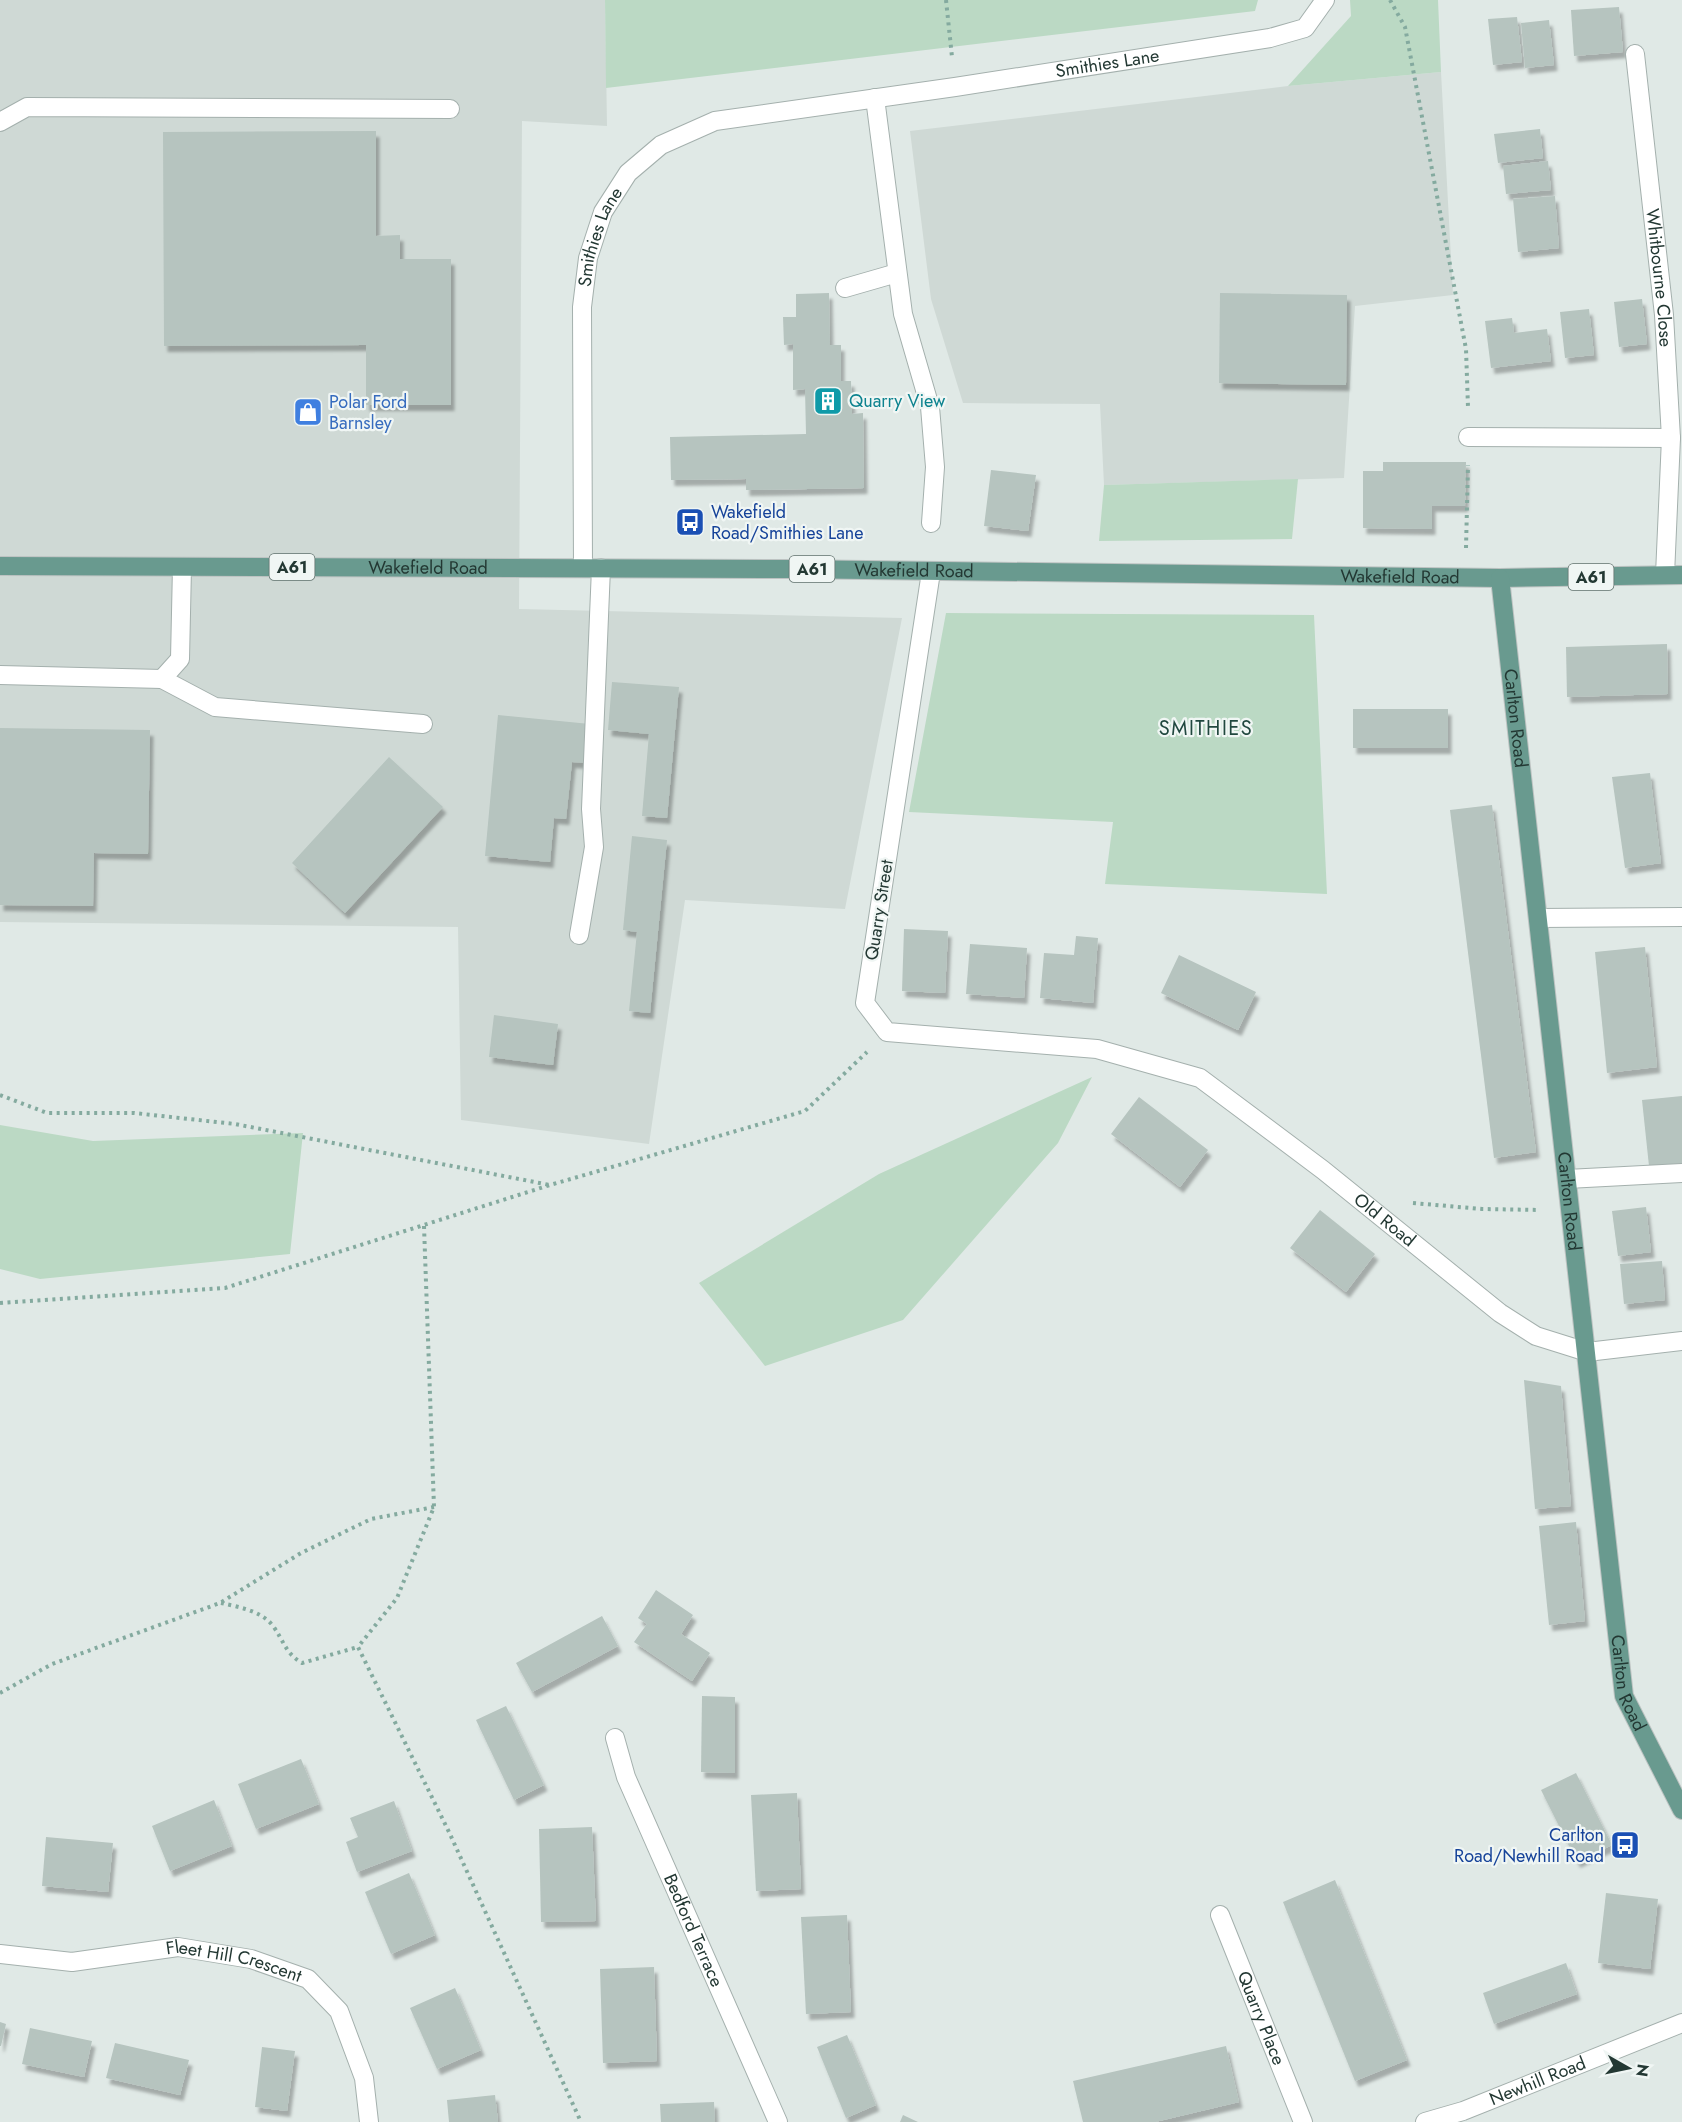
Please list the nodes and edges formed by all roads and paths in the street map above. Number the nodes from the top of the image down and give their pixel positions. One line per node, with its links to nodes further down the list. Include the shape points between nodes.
1 (946, 0): 5 (path)
2 (1325, 0): 5 (street, Smithies Lane, via 1305,28 1270,38)
3 (1390, 0): 11 (path, via 1405,27 1466,349)
4 (1635, 54): 12 (street, Whitbourne Close, via 1664,315)
5 (955, 87): 6 (street, Smithies Lane)
6 (875, 99): 9 (street); 16 (street, Smithies Lane, via 715,121 661,145 628,173 603,212 588,258 582,307)
7 (450, 109): 8 (street, via 27,108)
8 (0, 122)
9 (897, 273): 10 (street); 13 (street, via 903,314 930,407 935,467)
10 (845, 288)
11 (1468, 437): 12 (street); 19 (path)
12 (1671, 438): 18 (street, Whitbourne Close)
13 (931, 523)
14 (0, 566): 15 (main road, Wakefield Road / A61)
15 (182, 567): 16 (main road, Wakefield Road / A61); 22 (street, via 180,659)
16 (592, 568): 17 (main road, Wakefield Road / A61); 26 (street, Smithies Lane, via 594,847)
17 (931, 572): 19 (main road, Wakefield Road / A61); 27 (street, Quarry Street, via 865,1003)
18 (1674, 575): 20 (main road, Wakefield Road / A61)
19 (1465, 578): 20 (main road, Wakefield Road / A61)
20 (1500, 578): 25 (main road, Carlton Road)
21 (0, 675): 22 (street)
22 (162, 679): 23 (street, via 215,707)
23 (423, 724)
24 (1682, 917): 25 (street)
25 (1538, 918): 30 (main road, Carlton Road)
26 (579, 935)
27 (887, 1032): 31 (path, via 805,1111); 37 (street, Old Road, via 1097,1049 1200,1078 1323,1170 1500,1313 1536,1336)
28 (0, 1095): 31 (path, via 47,1113 134,1113 235,1124)
29 (1682, 1173): 30 (street)
30 (1567, 1179): 33 (main road, Carlton Road)
31 (550, 1185): 34 (path)
32 (1410, 1202): 33 (path, via 1482,1209)
33 (1570, 1210): 37 (main road, Carlton Road)
34 (424, 1226): 35 (path, via 225,1288); 38 (path)
35 (0, 1303)
36 (1682, 1341): 37 (street, Old Road)
37 (1587, 1352): 43 (main road, Carlton Road, via 1624,1696)
38 (434, 1507): 39 (path, via 371,1519 301,1553); 40 (path, via 397,1598)
39 (220, 1603): 40 (path, via 259,1614 273,1625 290,1656 302,1663); 41 (path, via 52,1664)
40 (358, 1647): 49 (path, via 449,1832)
41 (0, 1693)
42 (615, 1738): 50 (street, Bedford Terrace, via 626,1777)
43 (1682, 1810)
44 (1220, 1915): 51 (street, Quarry Place)
45 (0, 1954): 48 (street, Fleet Hill Crescent, via 72,1962 178,1947 251,1959 308,1979 339,2011 364,2078)
46 (1682, 2023): 47 (street, Newhill Road)
47 (1465, 2117): 52 (street, Newhill Road)
48 (369, 2122)
49 (581, 2122)
50 (778, 2122)
51 (1303, 2122)
52 (1425, 2122)

